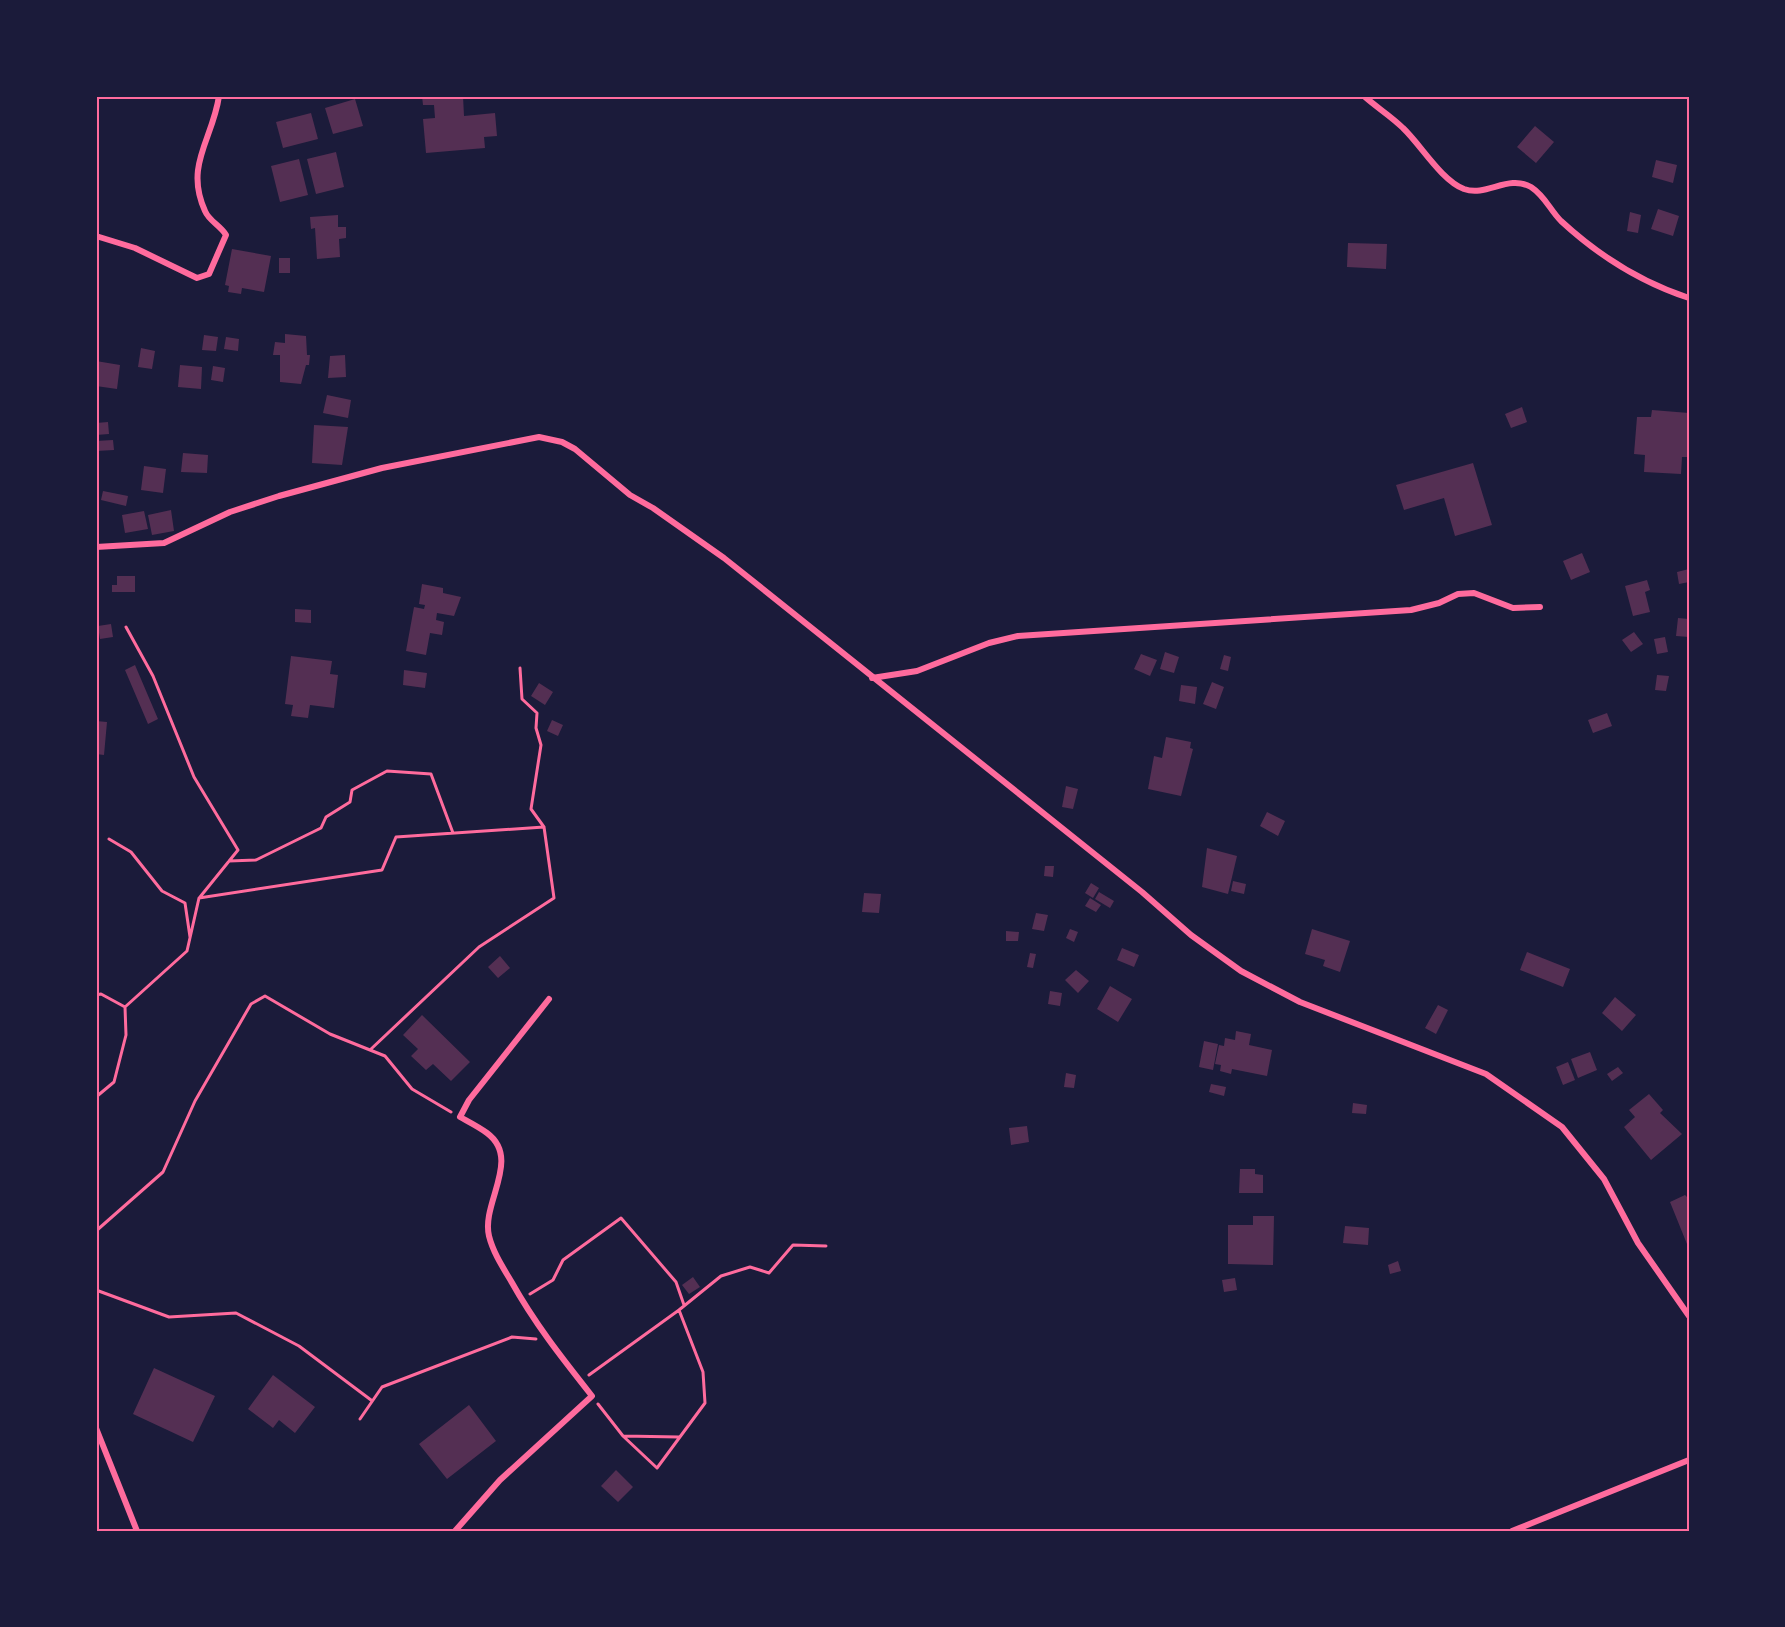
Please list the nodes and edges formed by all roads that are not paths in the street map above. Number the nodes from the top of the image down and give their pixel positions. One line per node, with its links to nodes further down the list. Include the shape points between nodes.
1 (219, 96): 3 (street, via 196,176 206,213 226,235 209,274 197,278 135,248)
2 (1364, 96): 4 (street, via 1401,125 1463,189 1478,192 1510,183 1530,187 1545,198 1558,218 1617,266 1654,286)
3 (96, 236)
4 (1689, 298)
5 (96, 547): 7 (street, via 164,543 279,495 381,468 530,437 549,438 575,448 630,495 724,558)
6 (1540, 607): 7 (street, via 1513,608 1474,593 1458,594 1411,610 1018,636 988,643 917,671)
7 (872, 678): 9 (street, via 1241,971 1300,1002 1486,1074 1562,1127 1604,1179 1638,1243)
8 (549, 999): 13 (street, via 459,1117 487,1133 499,1150 501,1173 487,1221 494,1251 547,1341 592,1396 500,1480)
9 (1689, 1316)
10 (96, 1428): 12 (street)
11 (1689, 1460): 14 (street)
12 (137, 1531)
13 (455, 1531)
14 (1512, 1531)

